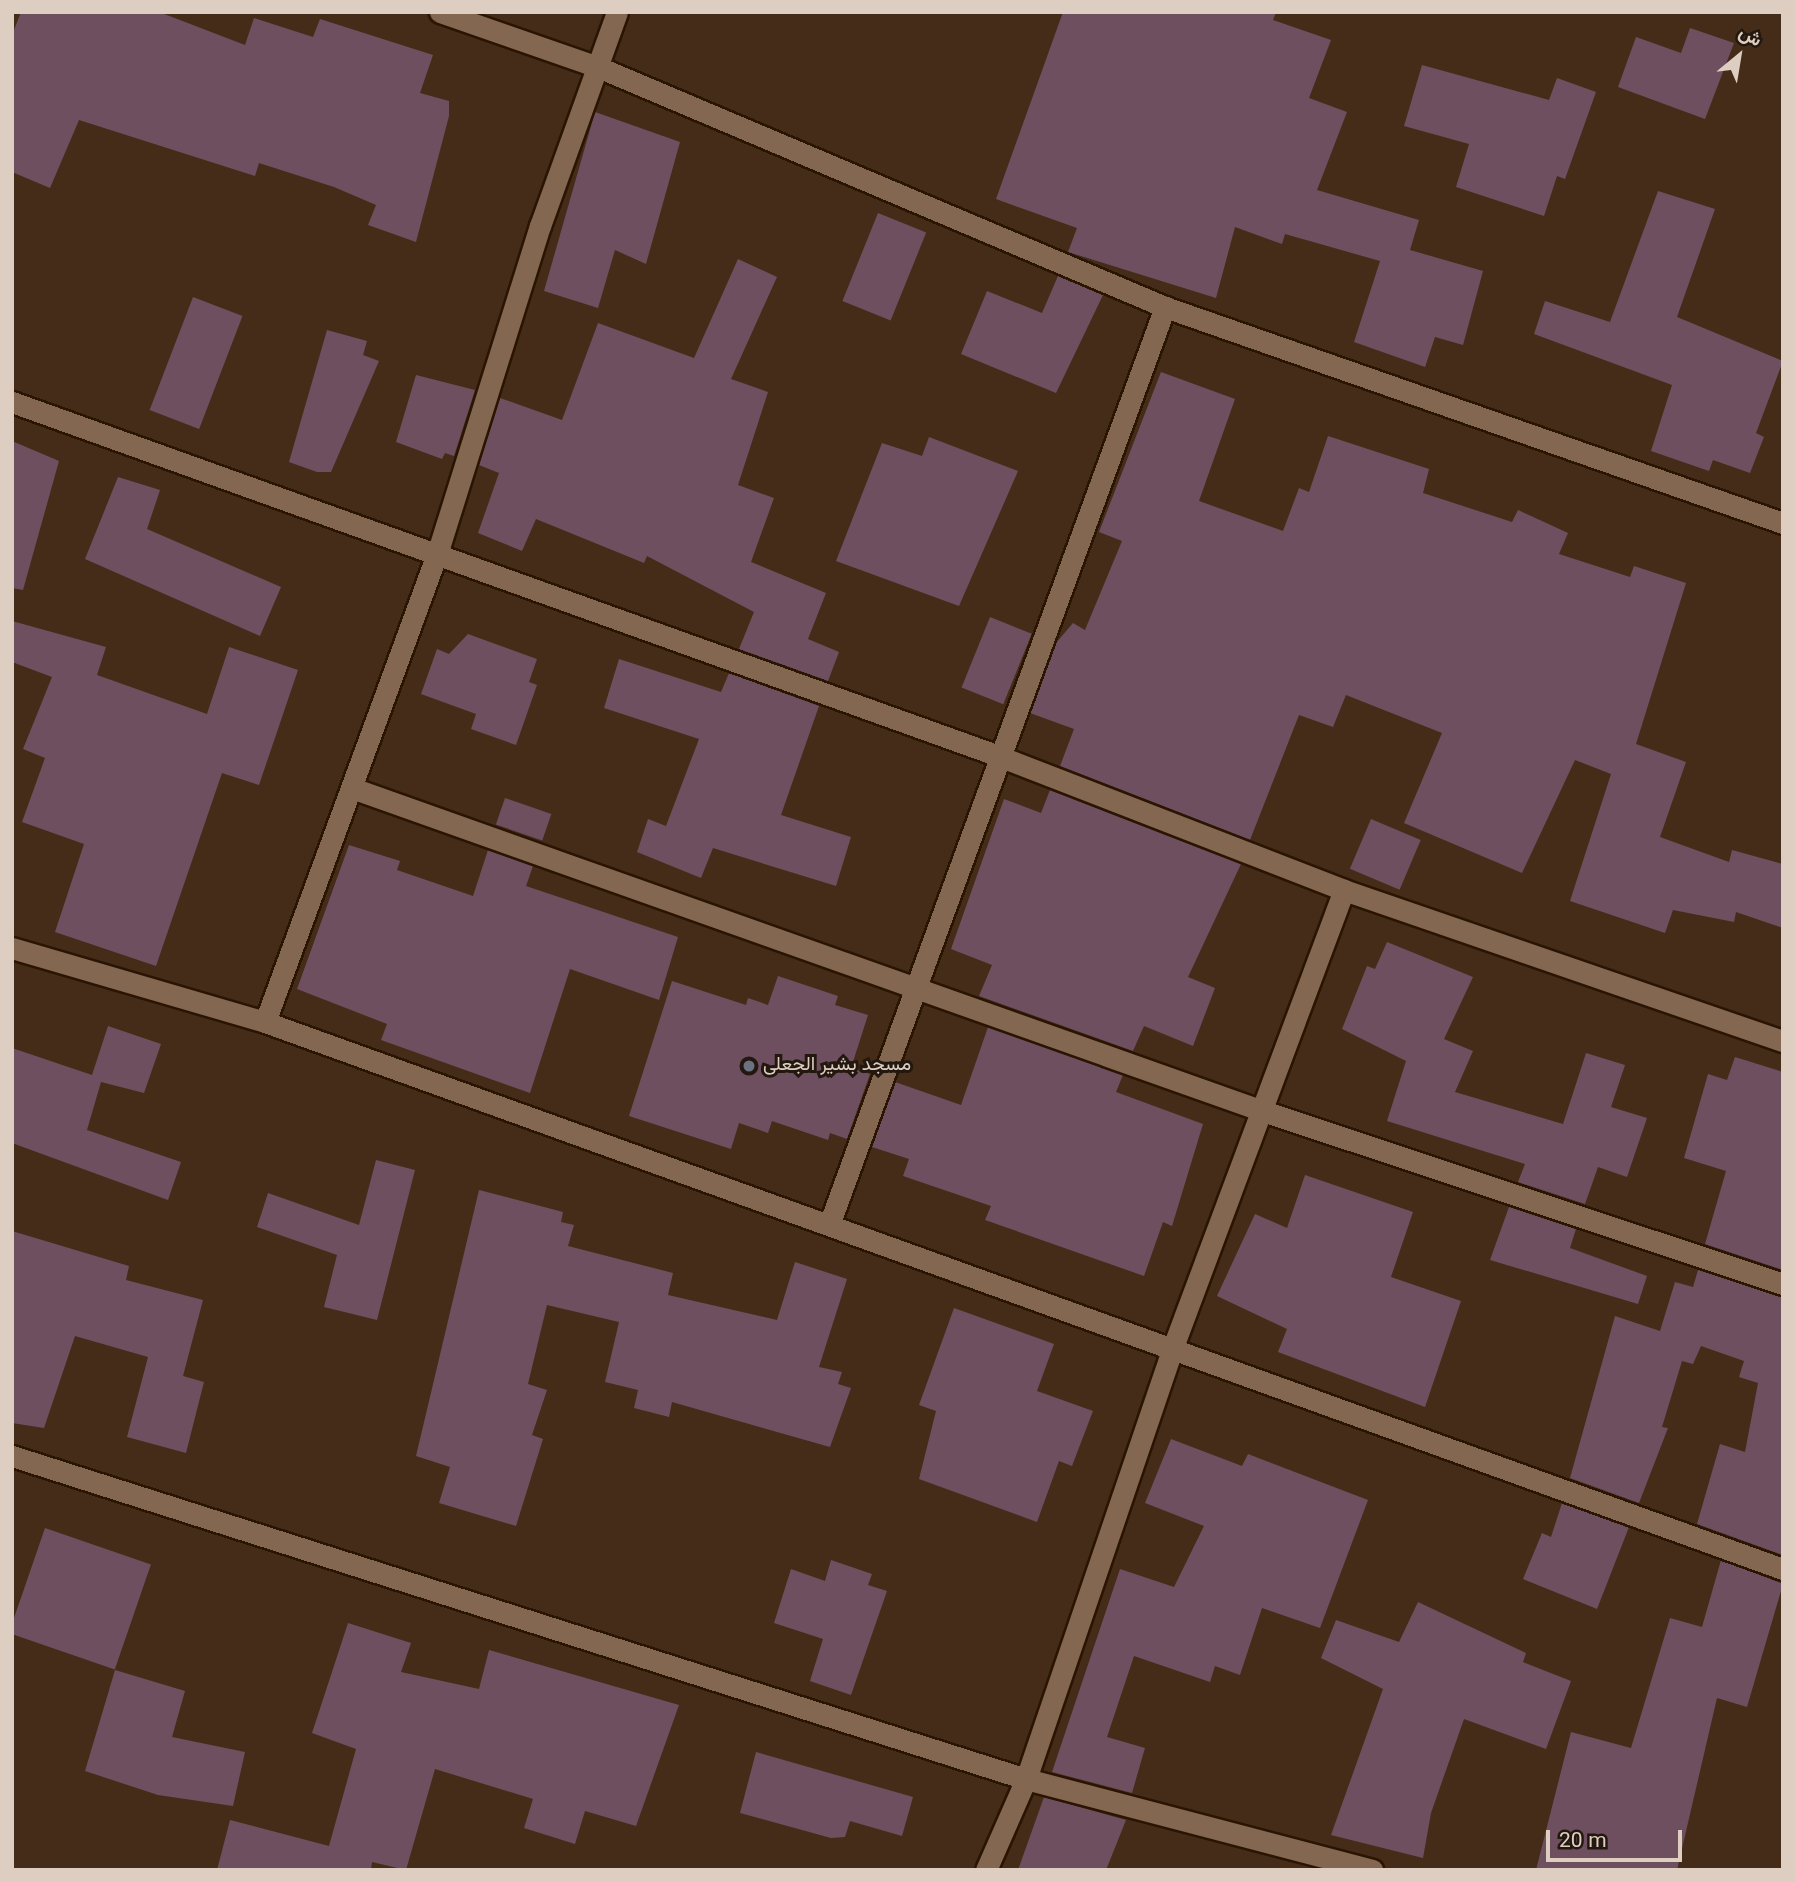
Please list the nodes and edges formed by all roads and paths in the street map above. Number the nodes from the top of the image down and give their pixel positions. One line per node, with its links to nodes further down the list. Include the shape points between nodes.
1 (440, 12): 3 (street)
2 (617, 12): 3 (street)
3 (598, 67): 4 (street); 7 (street)
4 (1165, 307): 6 (street); 8 (street)
5 (12, 402): 7 (street)
6 (1783, 523)
7 (438, 551): 8 (street); 9 (street)
8 (996, 755): 10 (street); 12 (street)
9 (352, 788): 12 (street); 13 (street)
10 (1344, 890): 14 (street); 15 (street)
11 (12, 948): 13 (street)
12 (914, 987): 15 (street); 16 (street)
13 (265, 1022): 16 (street)
14 (1783, 1041)
15 (1260, 1110): 17 (street); 18 (street)
16 (829, 1225): 18 (street)
17 (1783, 1284)
18 (1173, 1347): 20 (street); 21 (street)
19 (12, 1456): 21 (street)
20 (1783, 1569)
21 (1026, 1779): 22 (street); 23 (street)
22 (986, 1870)
23 (1372, 1870)

